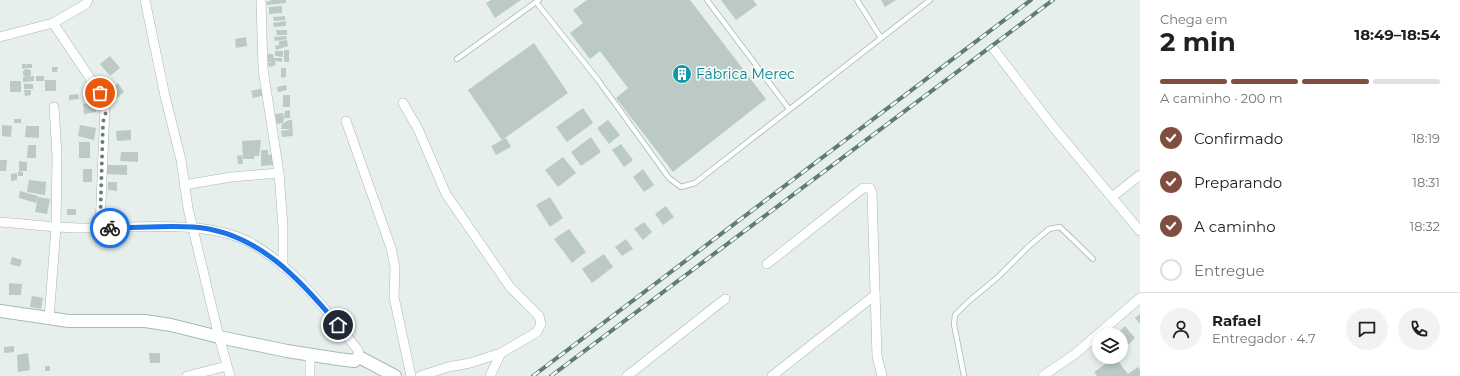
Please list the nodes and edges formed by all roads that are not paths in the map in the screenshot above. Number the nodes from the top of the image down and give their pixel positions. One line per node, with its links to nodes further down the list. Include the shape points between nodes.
1 (88, 0): 8 (street, via 86,4)
2 (145, 0): 19 (street, via 181,160)
3 (261, 0): 17 (street, via 263,70)
4 (707, 0): 15 (lane)
5 (857, 0): 10 (lane)
6 (538, 1): 12 (lane); 15 (lane, via 669,178 681,187 695,183)
7 (926, 1): 10 (lane)
8 (53, 23): 9 (street); 24 (street, via 100,93 105,105)
9 (0, 37)
10 (881, 38): 15 (lane)
11 (993, 48): 20 (street, via 1050,124)
12 (457, 60)
13 (403, 103): 35 (street, via 418,129 446,194 510,287 539,316 541,324 537,332)
14 (54, 107): 23 (street, via 57,156)
15 (789, 108)
16 (346, 121): 43 (street, via 391,248 395,267 394,297)
17 (279, 173): 19 (street, via 231,177); 28 (street)
18 (1140, 175): 20 (street)
19 (184, 185): 22 (street)
20 (1112, 198): 25 (street)
21 (0, 222): 23 (street)
22 (192, 226): 24 (street); 28 (street, via 228,233 248,242); 34 (street)
23 (56, 227): 24 (street); 33 (street)
24 (100, 228)
25 (1140, 231)
26 (1093, 259): 49 (lane, via 1060,227 1049,229 1029,246 955,316 954,324)
27 (767, 264): 29 (street, via 863,188 870,188)
28 (283, 267): 37 (street, via 330,315 358,350)
29 (874, 295): 47 (street); 48 (street, via 877,356)
30 (1140, 298): 50 (street, via 1075,354)
31 (725, 299): 46 (street)
32 (0, 311): 33 (street)
33 (49, 319): 34 (street, via 145,321)
34 (219, 337): 36 (street); 38 (street)
35 (501, 353): 44 (street); 45 (street)
36 (310, 355): 37 (street, via 354,360); 41 (street)
37 (359, 357): 42 (street)
38 (227, 366): 39 (street); 40 (street)
39 (187, 376)
40 (230, 376)
41 (310, 376)
42 (395, 376)
43 (411, 376)
44 (420, 376)
45 (490, 376)
46 (627, 376)
47 (772, 376)
48 (882, 376)
49 (964, 376)
50 (1043, 376)

